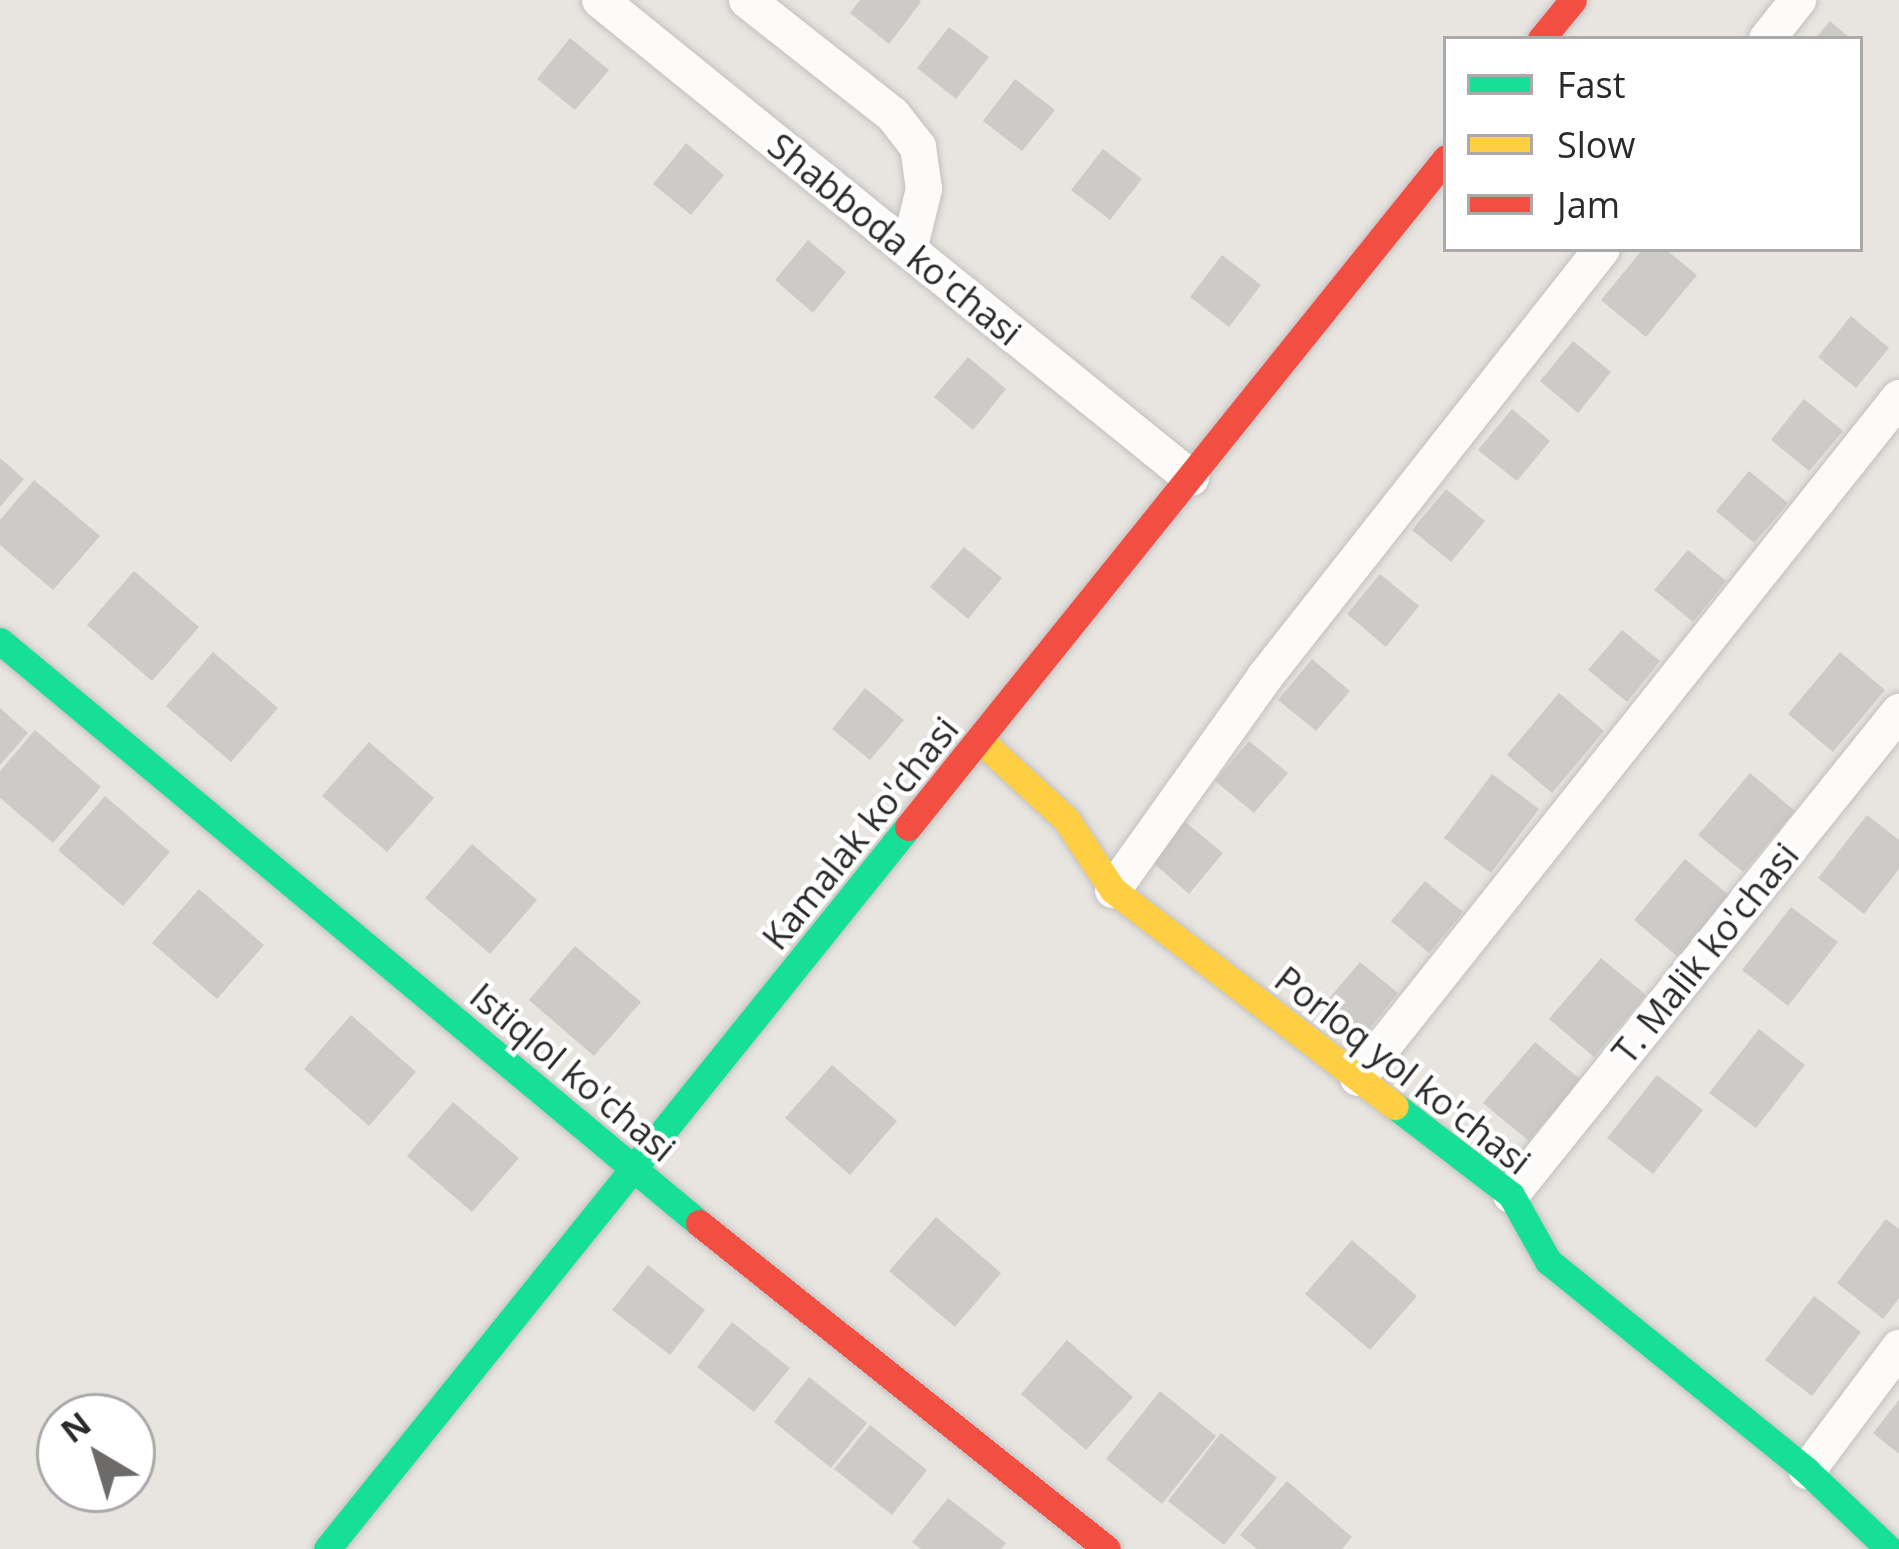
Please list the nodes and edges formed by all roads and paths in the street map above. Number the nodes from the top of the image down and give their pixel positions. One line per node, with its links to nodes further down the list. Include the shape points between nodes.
1 (600, 0): 8 (street, Shabboda ko'chasi)
2 (747, 0): 8 (street, via 893,115 918,147 924,189)
3 (1573, 0): 5 (street)
4 (1798, 0): 6 (street)
5 (1543, 36)
6 (1769, 36)
7 (1443, 162): 11 (street, Kamalak ko'chasi)
8 (909, 250): 11 (street, Shabboda ko'chasi)
9 (1600, 252): 15 (street, via 1264,678)
10 (1899, 398): 16 (street)
11 (1191, 478): 14 (street, Kamalak ko'chasi)
12 (0, 641): 17 (street, Istiqlol ko'chasi)
13 (1899, 712): 18 (street, T. Malik ko'chasi)
14 (980, 740): 15 (street, Porloq yol ko'chasi, via 1066,818); 17 (street, Kamalak ko'chasi)
15 (1113, 890): 16 (street, Porloq yol ko'chasi)
16 (1358, 1078): 18 (street, Porloq yol ko'chasi)
17 (635, 1172): 21 (street, Kamalak ko'chasi); 22 (street, Istiqlol ko'chasi)
18 (1511, 1195): 20 (street, Porloq yol ko'chasi, via 1548,1261)
19 (1899, 1348): 20 (street)
20 (1807, 1471): 23 (street, Porloq yol ko'chasi)
21 (327, 1549)
22 (1107, 1549)
23 (1889, 1549)

